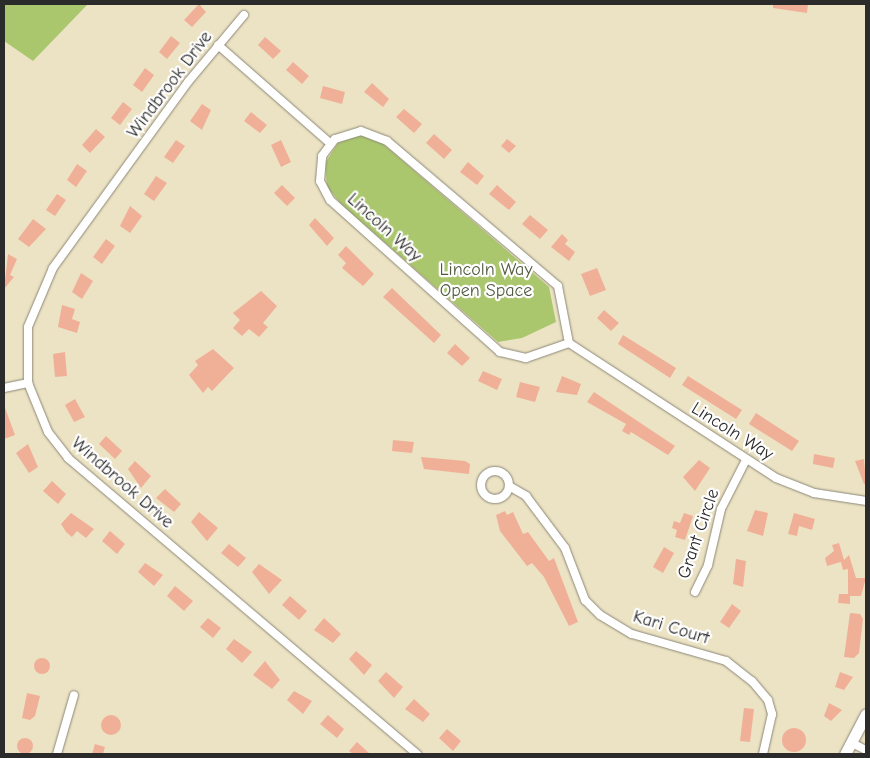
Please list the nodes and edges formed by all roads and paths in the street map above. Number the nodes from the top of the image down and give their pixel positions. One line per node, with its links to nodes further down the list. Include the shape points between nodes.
1 (244, 15): 2 (street, Windbrook Drive)
2 (218, 45): 3 (street); 5 (street, Windbrook Drive, via 44,285 28,328)
3 (330, 142): 4 (street, via 361,131 387,141 558,286); 4 (street, Lincoln Way, via 319,169 327,197 500,352 531,357)
4 (569, 343): 7 (street, Lincoln Way)
5 (28, 383): 6 (street); 16 (street, Windbrook Drive, via 48,432 68,458)
6 (4, 388)
7 (746, 460): 9 (street, Lincoln Way, via 804,491); 10 (street, Grant Circle, via 721,509 708,565)
8 (509, 486): 17 (street, Kari Court, via 526,496 565,548 585,600 600,615 641,637 726,661 752,680 766,697 772,714)
9 (866, 501)
10 (695, 592)
11 (74, 695): 15 (street)
12 (866, 714): 13 (street)
13 (852, 742): 14 (street); 18 (street)
14 (866, 750)
15 (57, 754)
16 (418, 754)
17 (763, 754)
18 (845, 754)

